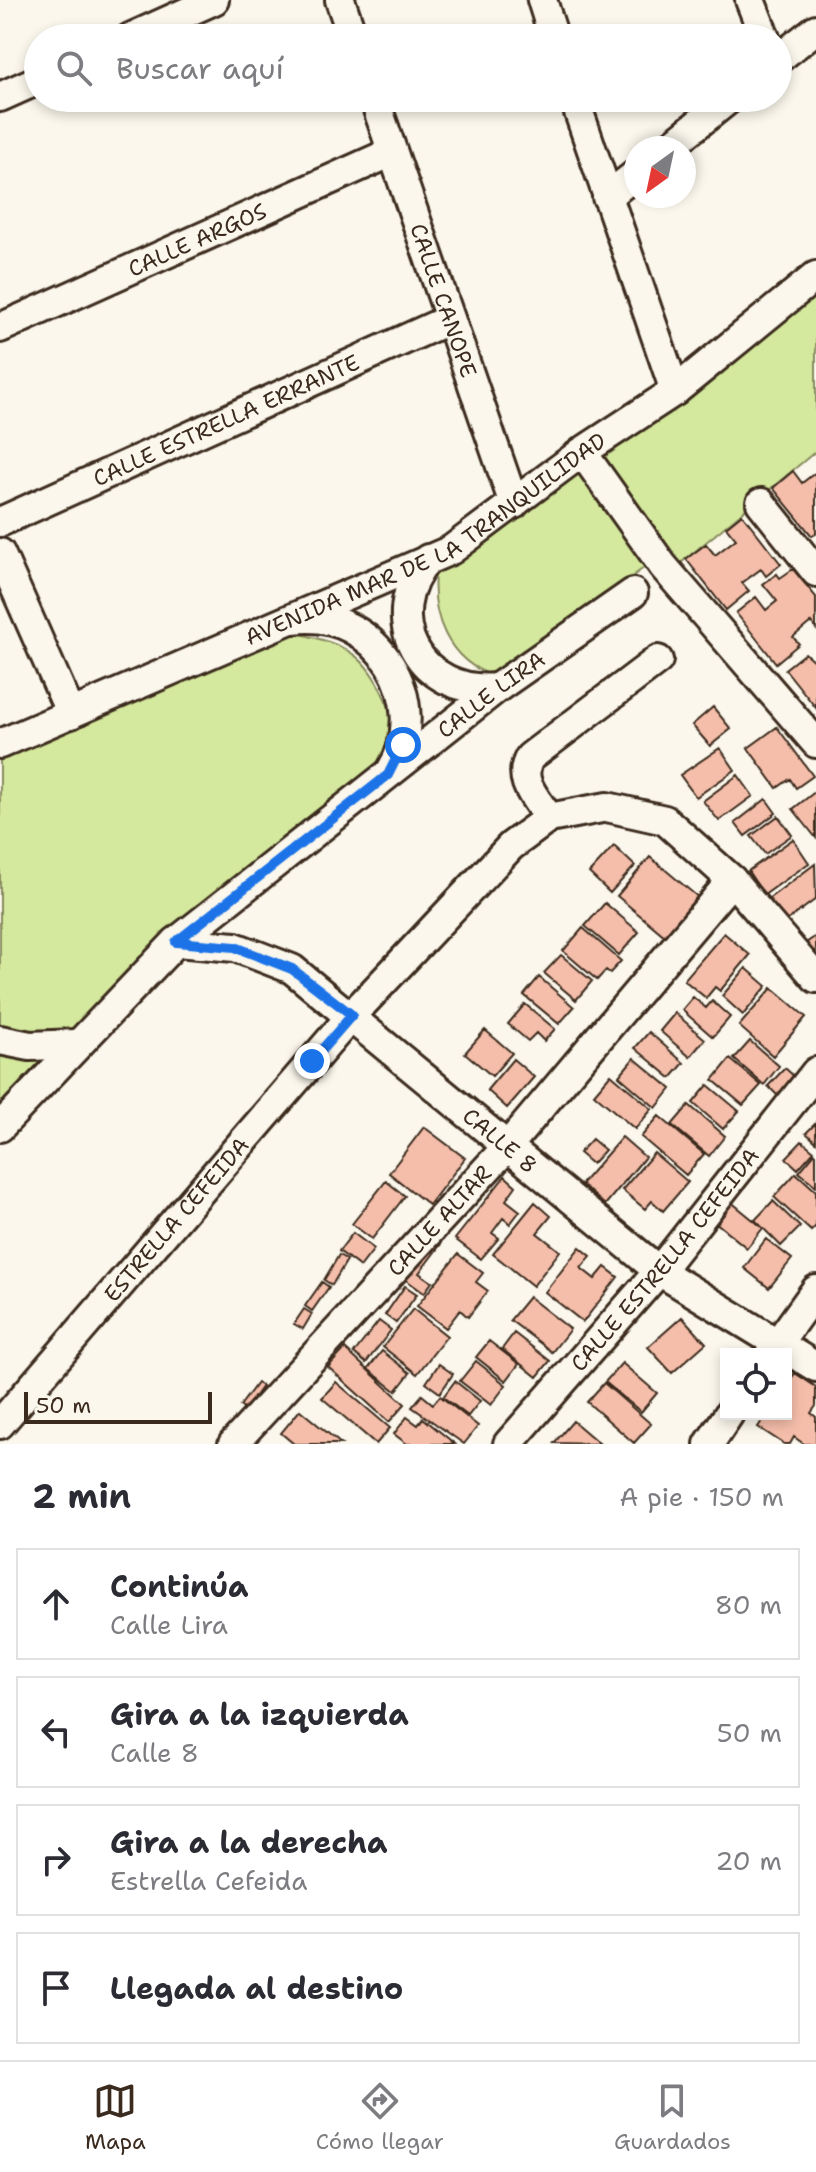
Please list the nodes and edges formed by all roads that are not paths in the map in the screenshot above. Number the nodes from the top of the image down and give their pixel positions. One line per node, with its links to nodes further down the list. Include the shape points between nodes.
1 (214, 0): 5 (street)
2 (340, 0): 6 (street)
3 (542, 0): 7 (street)
4 (750, 0): 8 (street)
5 (161, 24)
6 (348, 24)
7 (550, 24)
8 (759, 24)
9 (816, 29): 10 (street)
10 (792, 48)
11 (24, 86): 12 (street)
12 (0, 97)
13 (379, 112): 17 (street, CALLE CANOPE)
14 (579, 112): 19 (street)
15 (713, 112): 16 (street)
16 (683, 136)
17 (392, 152): 21 (street, CALLE CANOPE); 22 (street, CALLE ARGOS)
18 (624, 184): 19 (street)
19 (607, 197): 23 (street)
20 (816, 276): 23 (street, AVENIDA MAR DE LA TRANQUILIDAD)
21 (450, 319): 26 (street, CALLE CANOPE); 27 (street, CALLE ESTRELLA ERRANTE)
22 (0, 328)
23 (675, 391): 24 (street, AVENIDA MAR DE LA TRANQUILIDAD)
24 (582, 452): 26 (street, AVENIDA MAR DE LA TRANQUILIDAD); 36 (street, via 663,566)
25 (761, 503): 30 (street)
26 (514, 504): 29 (street, AVENIDA MAR DE LA TRANQUILIDAD, via 451,550)
27 (0, 522)
28 (0, 553): 35 (street)
29 (428, 559): 32 (street, AVENIDA MAR DE LA TRANQUILIDAD); 34 (street, via 417,571 406,600 413,647 434,673 448,681 464,688)
30 (816, 572)
31 (633, 593): 34 (street, CALLE LIRA)
32 (284, 620): 35 (street, AVENIDA MAR DE LA TRANQUILIDAD); 38 (street, via 319,618 352,629 390,663 406,711 403,745)
33 (658, 660): 39 (street, via 530,757 524,780)
34 (497, 688): 38 (street, CALLE LIRA)
35 (71, 714): 37 (street, AVENIDA MAR DE LA TRANQUILIDAD)
36 (816, 743)
37 (0, 744)
38 (388, 775): 41 (street, CALLE LIRA)
39 (549, 818): 40 (street, via 607,807 665,820); 43 (street, via 511,846)
40 (732, 880): 42 (street); 48 (street, CALLE ALTAR)
41 (176, 942): 43 (street, CALLE 8, via 235,947 292,969); 45 (street, CALLE LIRA)
42 (816, 978)
43 (352, 1015): 48 (street, CALLE 8); 55 (street, ESTRELLA CEFEIDA)
44 (0, 1040): 45 (street, via 30,1046)
45 (76, 1044): 47 (street, CALLE LIRA)
46 (816, 1072): 49 (street, CALLE ESTRELLA CEFEIDA)
47 (0, 1127)
48 (506, 1148): 49 (street, CALLE 8); 56 (street, CALLE ALTAR)
49 (659, 1271): 51 (street, CALLE 8); 57 (street, CALLE ESTRELLA CEFEIDA)
50 (816, 1290): 51 (street)
51 (774, 1348)
52 (792, 1356): 53 (street, CALLE 8)
53 (816, 1367)
54 (725, 1420): 58 (street)
55 (0, 1424)
56 (233, 1444)
57 (508, 1444)
58 (709, 1444)

